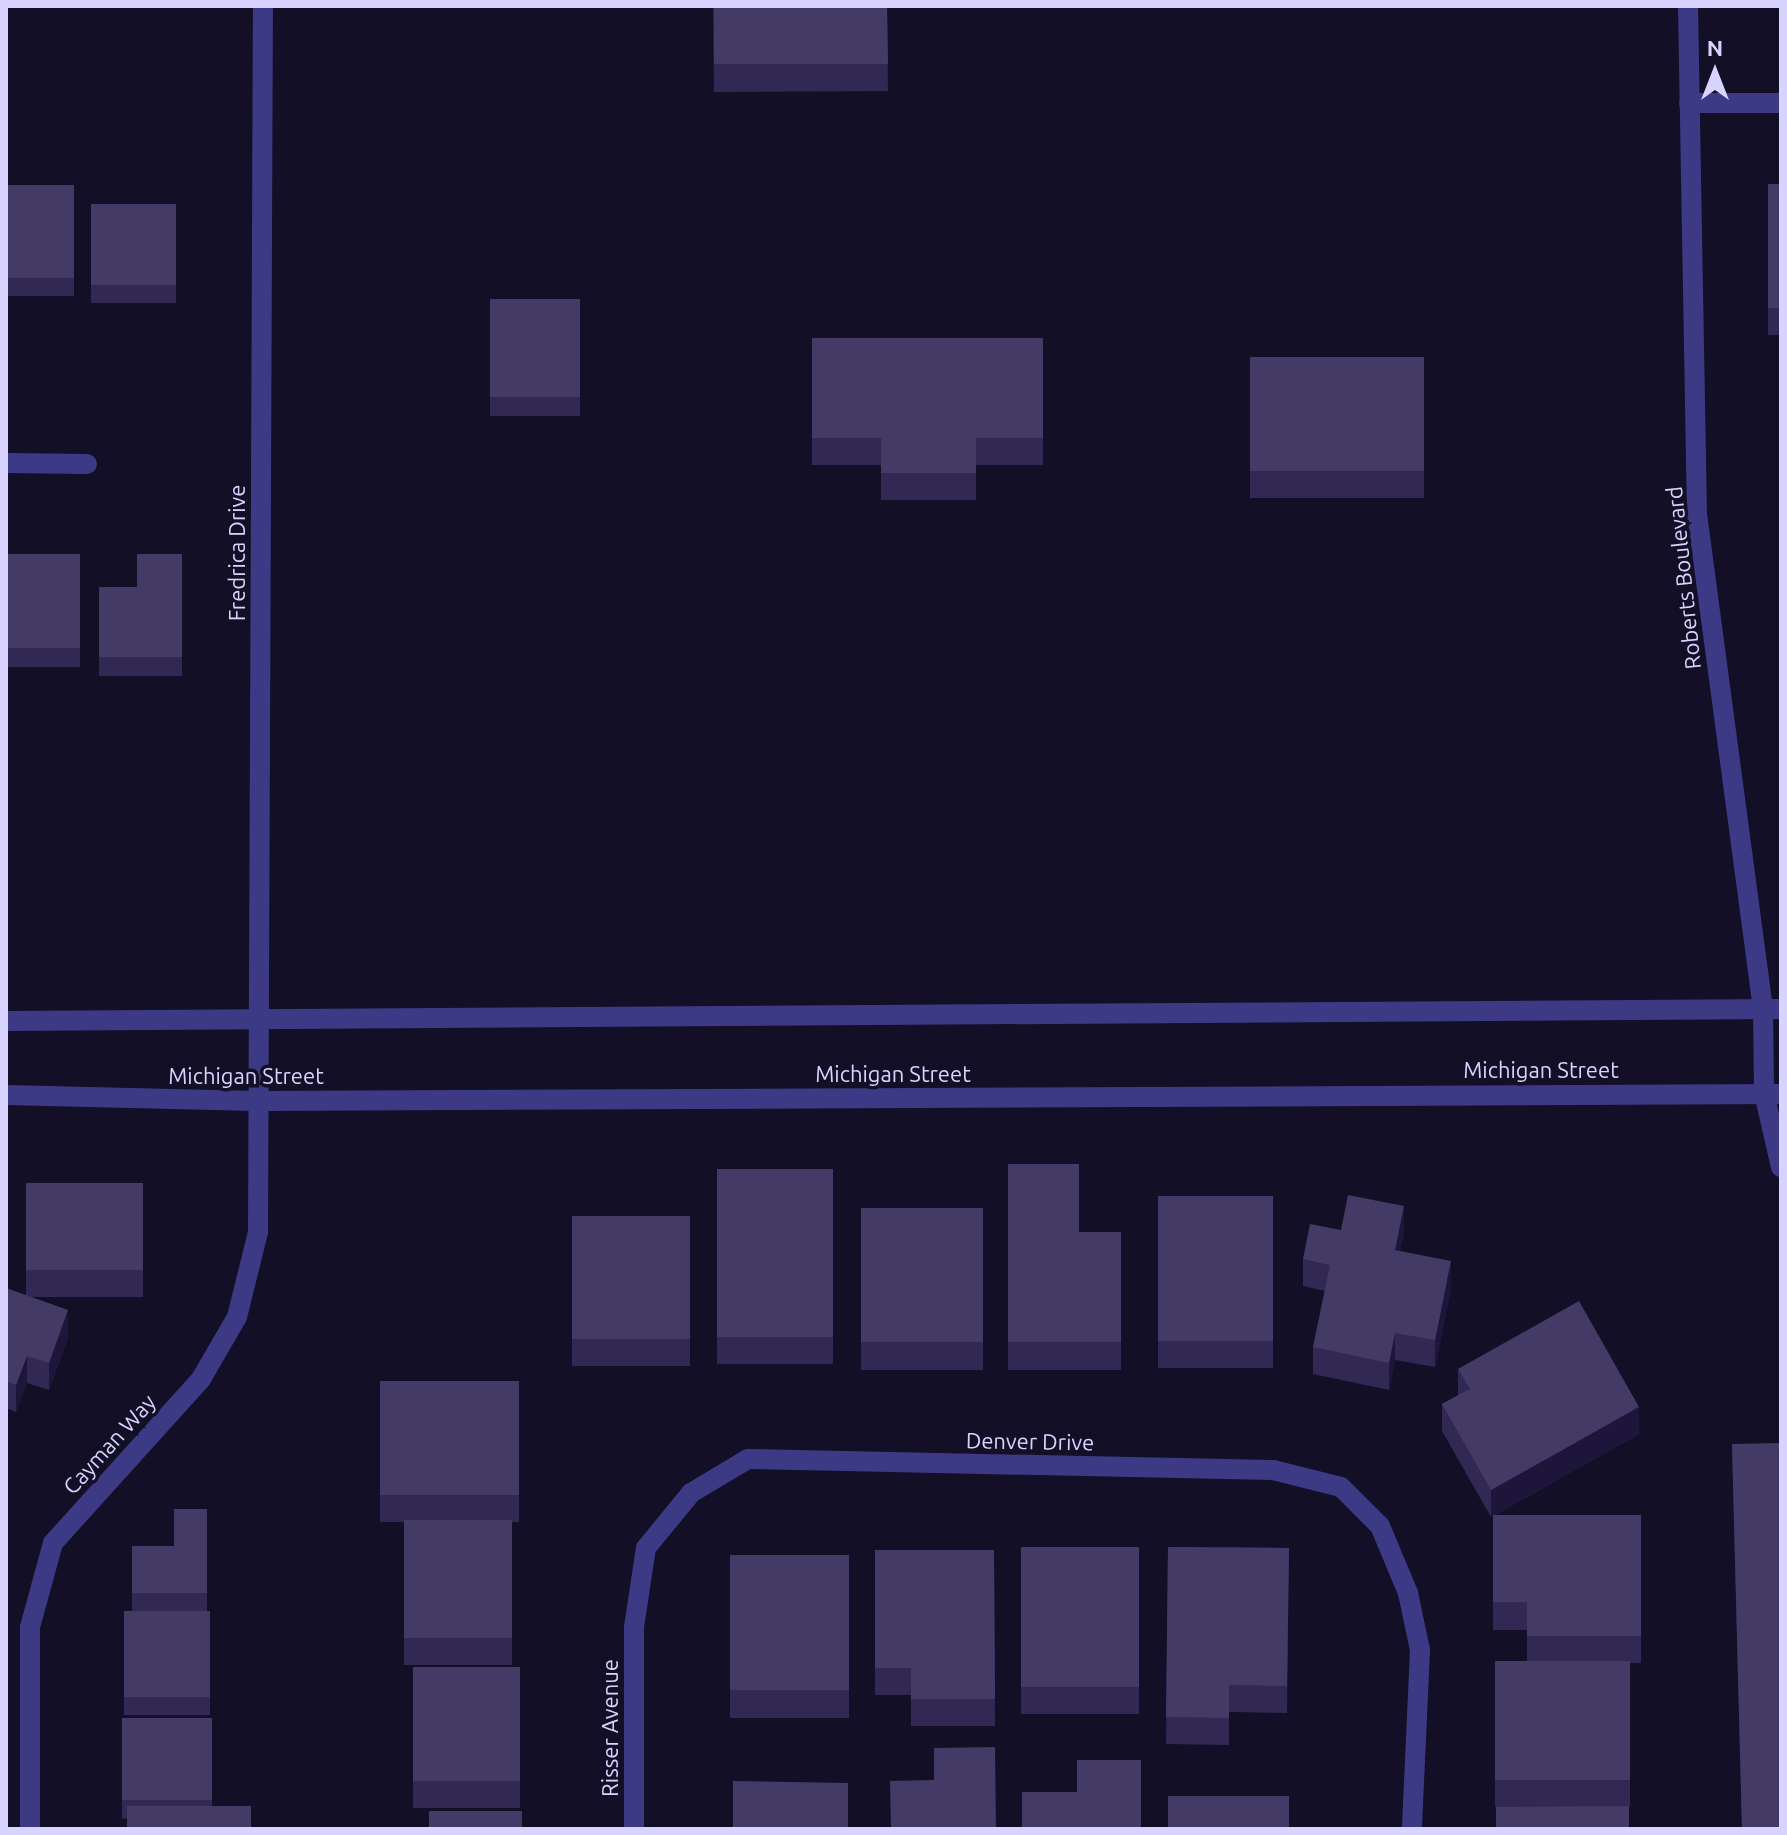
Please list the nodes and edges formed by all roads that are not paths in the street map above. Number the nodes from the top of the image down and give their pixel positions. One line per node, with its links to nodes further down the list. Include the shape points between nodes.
1 (263, 6): 9 (street, Fredrica Drive)
2 (1688, 6): 3 (street, Roberts Boulevard)
3 (1689, 103): 4 (street); 7 (street, Roberts Boulevard, via 1697,514)
4 (1781, 103)
5 (6, 463): 6 (street)
6 (87, 464)
7 (1772, 1009): 9 (street); 10 (street, Roberts Boulevard)
8 (6, 1021): 9 (street)
9 (260, 1023): 12 (street, Fredrica Drive)
10 (1773, 1093): 12 (street, Michigan Street); 13 (street, Roberts Boulevard)
11 (6, 1095): 12 (street, Michigan Street)
12 (260, 1101): 15 (street, Cayman Way, via 258,1232 237,1317 201,1379 53,1543 30,1627)
13 (1781, 1167)
14 (634, 1627): 16 (street, Risser Avenue); 17 (street, Denver Drive, via 646,1548 691,1493 748,1459 1273,1470 1341,1487 1380,1526 1408,1593 1420,1650)
15 (30, 1829)
16 (634, 1829)
17 (1412, 1829)

